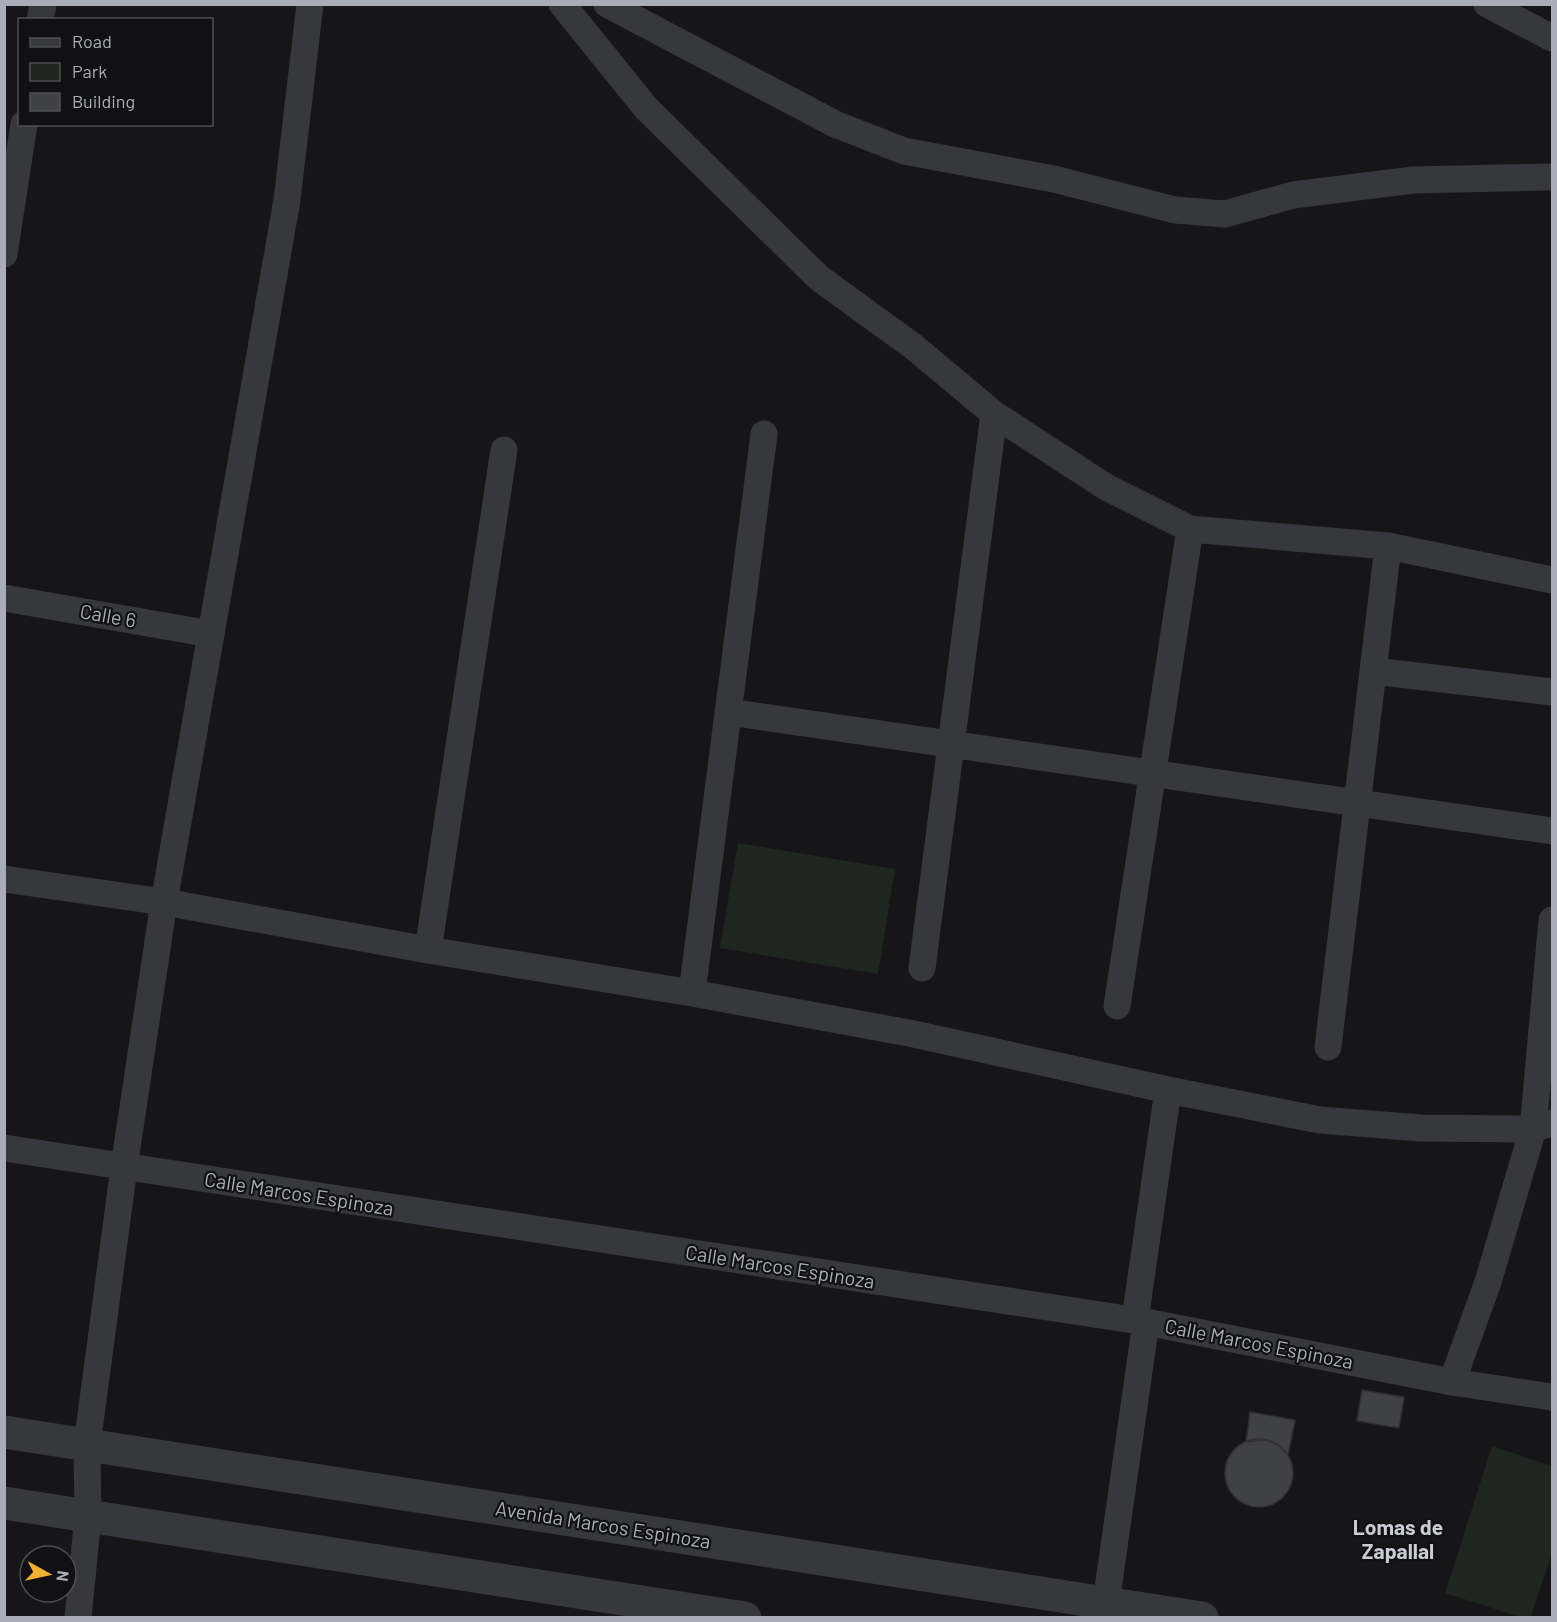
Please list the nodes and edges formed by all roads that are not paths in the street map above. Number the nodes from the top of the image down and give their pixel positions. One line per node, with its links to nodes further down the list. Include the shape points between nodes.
1 (310, 4): 16 (street, via 287,200)
2 (562, 4): 9 (street, via 646,108 819,278 914,347)
3 (607, 4): 7 (street, via 835,124 904,151 1054,179 1175,210 1225,214 1293,195 1413,180)
4 (1487, 4): 5 (street)
5 (1552, 38)
6 (24, 126): 8 (street)
7 (1552, 177)
8 (4, 254)
9 (994, 414): 12 (street, via 1107,487); 20 (street)
10 (764, 434): 19 (street)
11 (504, 450): 27 (street)
12 (1190, 529): 13 (street); 21 (street)
13 (1388, 546): 14 (street); 17 (street)
14 (1552, 580)
15 (4, 598): 16 (street, Calle 6)
16 (211, 634): 25 (street)
17 (1374, 671): 18 (street); 22 (street)
18 (1552, 692)
19 (728, 712): 20 (street); 29 (street)
20 (951, 745): 21 (street); 28 (street)
21 (1152, 774): 22 (street); 30 (street)
22 (1358, 803): 23 (street); 31 (street)
23 (1552, 831)
24 (4, 879): 25 (street)
25 (164, 902): 27 (street); 35 (street)
26 (1552, 920): 33 (street)
27 (428, 950): 29 (street)
28 (922, 968)
29 (692, 993): 32 (street, via 914,1034)
30 (1117, 1006)
31 (1328, 1047)
32 (1168, 1090): 33 (street, via 1320,1120 1421,1128); 36 (street)
33 (1543, 1126): 37 (street)
34 (4, 1148): 35 (street, Calle Marcos Espinoza)
35 (124, 1167): 36 (street, Calle Marcos Espinoza); 40 (street)
36 (1140, 1321): 37 (street, Calle Marcos Espinoza); 43 (street)
37 (1452, 1382): 38 (street, Calle Marcos Espinoza)
38 (1552, 1397)
39 (4, 1432): 40 (street, Avenida Marcos Espinoza)
40 (87, 1445): 42 (street); 43 (street, Avenida Marcos Espinoza)
41 (4, 1503): 42 (street)
42 (88, 1516): 44 (street); 45 (street)
43 (1107, 1603): 46 (street, Avenida Marcos Espinoza)
44 (78, 1617)
45 (745, 1617)
46 (1202, 1617)

